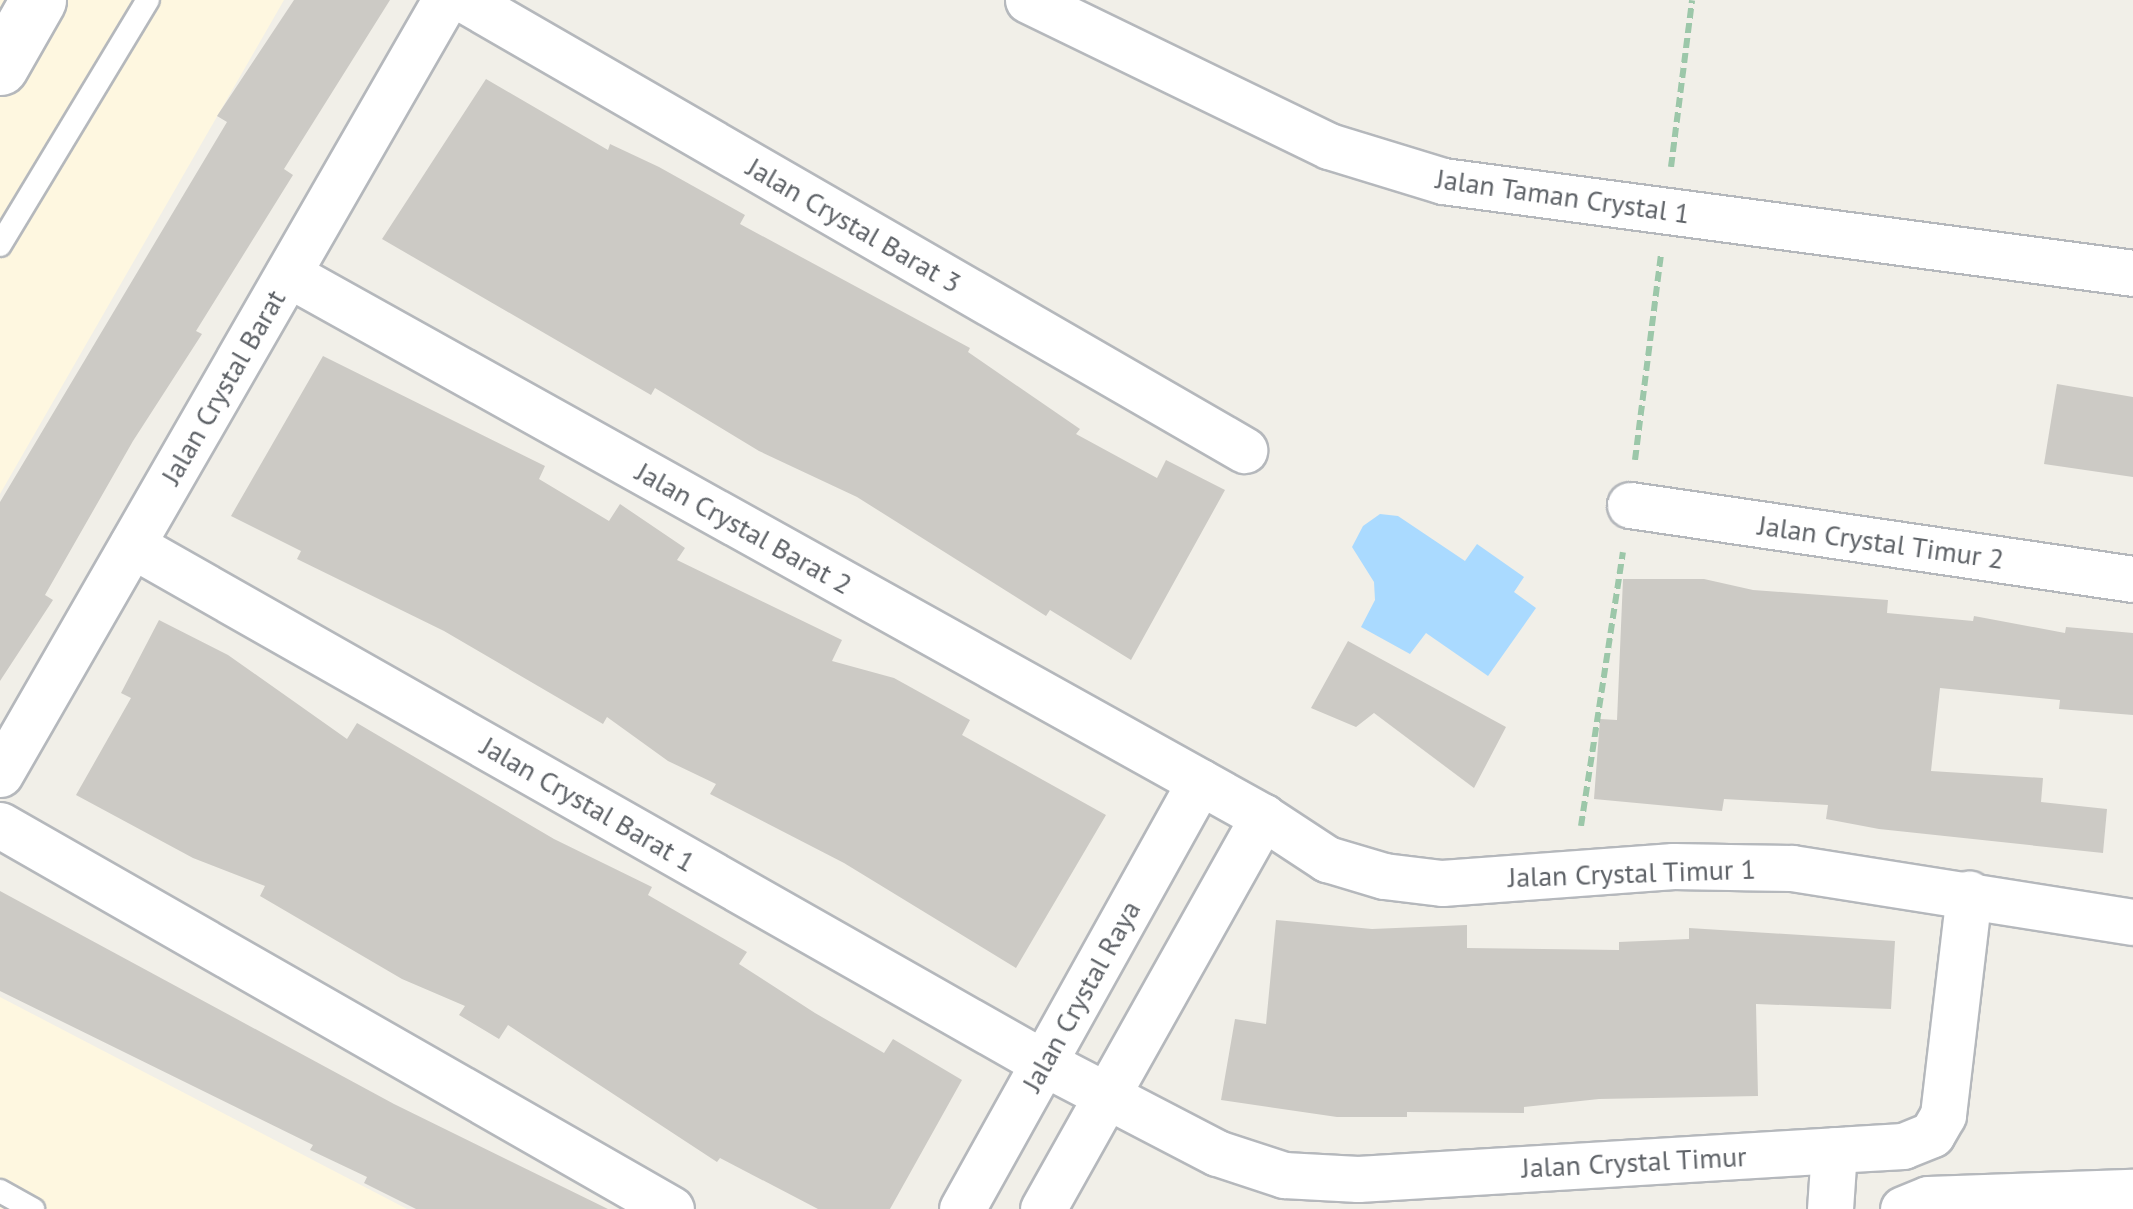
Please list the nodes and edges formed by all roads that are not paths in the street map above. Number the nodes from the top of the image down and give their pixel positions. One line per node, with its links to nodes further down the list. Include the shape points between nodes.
1 (38, 0): 6 (street)
2 (148, 0): 7 (lane)
3 (446, 0): 9 (street, Jalan Crystal Barat)
4 (465, 0): 10 (street, Jalan Crystal Barat 3)
5 (1028, 0): 8 (street, Jalan Taman Crystal 1, via 1329,146 1443,182)
6 (0, 67)
7 (0, 245)
8 (2133, 273)
9 (288, 274): 12 (street, Jalan Crystal Barat); 15 (street, Jalan Crystal Barat 2)
10 (1244, 450)
11 (1630, 506): 13 (street, Jalan Crystal Timur 2)
12 (132, 545): 14 (street, Jalan Crystal Barat); 20 (street, Jalan Crystal Barat 1)
13 (2133, 580)
14 (0, 774)
15 (1200, 782): 16 (street, Jalan Crystal Barat 2); 20 (street, Jalan Crystal Raya)
16 (1263, 817): 18 (street, Jalan Crystal Timur 1, via 1327,859 1384,876 1442,882 1672,866 1792,868); 21 (street)
17 (0, 824): 26 (street)
18 (1969, 894): 19 (street, Jalan Crystal Timur 1); 22 (street, Jalan Crystal Timur, via 1943,1115 1932,1134 1904,1146)
19 (2133, 922)
20 (1044, 1063): 21 (street, Jalan Crystal Barat 1); 27 (street, Jalan Crystal Raya)
21 (1107, 1095): 22 (street, Jalan Crystal Timur, via 1217,1153 1284,1174 1358,1178); 28 (street)
22 (1834, 1150): 29 (street)
23 (0, 1191): 25 (lane)
24 (2133, 1192): 30 (street, via 1928,1199)
25 (33, 1209)
26 (671, 1209)
27 (962, 1209)
28 (1043, 1209)
29 (1830, 1209)
30 (1903, 1209)

